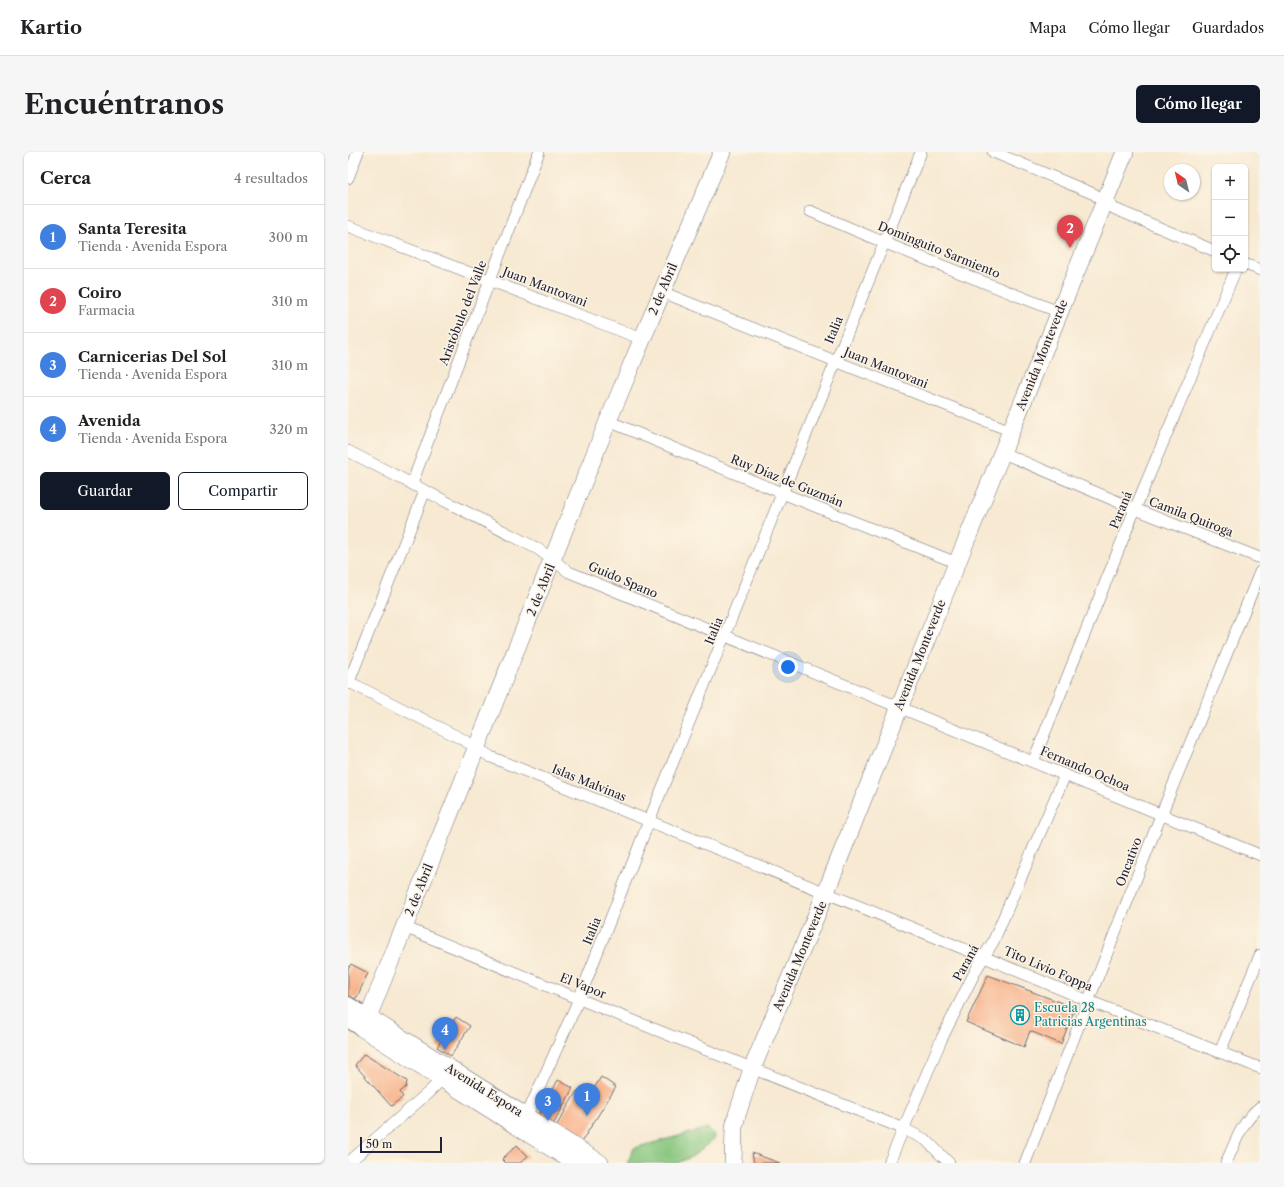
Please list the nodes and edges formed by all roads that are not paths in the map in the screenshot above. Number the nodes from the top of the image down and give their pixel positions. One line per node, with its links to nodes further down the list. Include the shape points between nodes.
1 (358, 152): 7 (street)
2 (539, 152): 16 (street, Aristóbulo del Valle)
3 (722, 152): 17 (main road, 2 de Abril)
4 (921, 152): 11 (street, Italia)
5 (993, 152): 8 (street, via 1094,194)
6 (1125, 152): 8 (main road, Avenida Monteverde)
7 (348, 178)
8 (1104, 202): 12 (street); 18 (main road, Avenida Monteverde)
9 (810, 211): 11 (street, Dominguito Sarmiento)
10 (348, 226): 16 (street, Juan Mantovani)
11 (885, 243): 18 (street, Dominguito Sarmiento); 20 (street, Italia)
12 (1212, 250)
13 (1248, 265): 14 (street)
14 (1260, 270)
15 (1235, 272): 28 (street, Paraná)
16 (490, 280): 19 (street, Juan Mantovani); 25 (street, Aristóbulo del Valle)
17 (662, 292): 19 (main road, 2 de Abril); 20 (street, Juan Mantovani)
18 (1059, 312): 22 (main road, Avenida Monteverde)
19 (642, 339): 21 (main road, 2 de Abril)
20 (835, 362): 22 (street, Juan Mantovani); 27 (street, Italia)
21 (608, 421): 27 (street, Ruy Díaz de Guzmán); 30 (main road, 2 de Abril)
22 (1011, 431): 24 (main road, Avenida Monteverde)
23 (348, 451): 25 (street, Guido Spano)
24 (1003, 453): 28 (street, Camila Quiroga); 31 (main road, Avenida Monteverde)
25 (412, 483): 26 (street, Guido Spano)
26 (425, 490): 30 (street, Guido Spano, via 538,549); 34 (street)
27 (782, 494): 31 (street, Ruy Díaz de Guzmán); 33 (street, Italia)
28 (1135, 509): 29 (street, Camila Quiroga); 37 (street, Paraná)
29 (1260, 558)
30 (553, 560): 33 (street, Guido Spano, via 569,572); 36 (main road, 2 de Abril)
31 (957, 563): 35 (main road, Avenida Monteverde)
32 (1260, 572): 39 (street, Oncativo)
33 (725, 637): 35 (street, Guido Spano); 40 (street, Italia)
34 (348, 683): 36 (street, Islas Malvinas)
35 (899, 708): 37 (street, Fernando Ochoa); 42 (main road, Avenida Monteverde)
36 (476, 748): 40 (street, Islas Malvinas, via 491,757); 43 (main road, 2 de Abril)
37 (1033, 762): 38 (street, Fernando Ochoa)
38 (1065, 775): 39 (street, Fernando Ochoa); 45 (street, Paraná, via 993,942)
39 (1161, 815): 41 (street, Fernando Ochoa); 47 (street, Oncativo)
40 (650, 821): 42 (street, Islas Malvinas); 46 (street, Italia)
41 (1260, 855)
42 (826, 892): 45 (street, Tito Livio Foppa); 53 (main road, Avenida Monteverde)
43 (404, 927): 46 (street, El Vapor); 50 (main road, 2 de Abril)
44 (1260, 956): 51 (street)
45 (984, 957): 47 (street, Tito Livio Foppa); 57 (street, Paraná, via 941,1040)
46 (579, 999): 53 (street, El Vapor); 56 (street, Italia)
47 (1089, 1001): 51 (street, Tito Livio Foppa); 64 (street, Oncativo)
48 (348, 1005): 50 (main road, Avenida Espora)
49 (348, 1019): 50 (main road, Avenida Espora)
50 (365, 1023): 54 (main road, Avenida Espora); 56 (main road, Avenida Espora)
51 (1220, 1052): 52 (street, Tito Livio Foppa)
52 (1260, 1068)
53 (752, 1069): 57 (street, El Vapor); 61 (main road, Avenida Monteverde, via 734,1127)
54 (442, 1079): 58 (street); 59 (main road, Avenida Espora)
55 (1260, 1108): 65 (street, via 1245,1123)
56 (526, 1117): 60 (main road, Avenida Espora)
57 (904, 1129): 62 (street, Paraná); 63 (street, El Vapor, via 926,1140)
58 (348, 1163)
59 (575, 1163)
60 (600, 1163)
61 (733, 1163)
62 (889, 1163)
63 (949, 1163)
64 (1024, 1163)
65 (1226, 1163)

